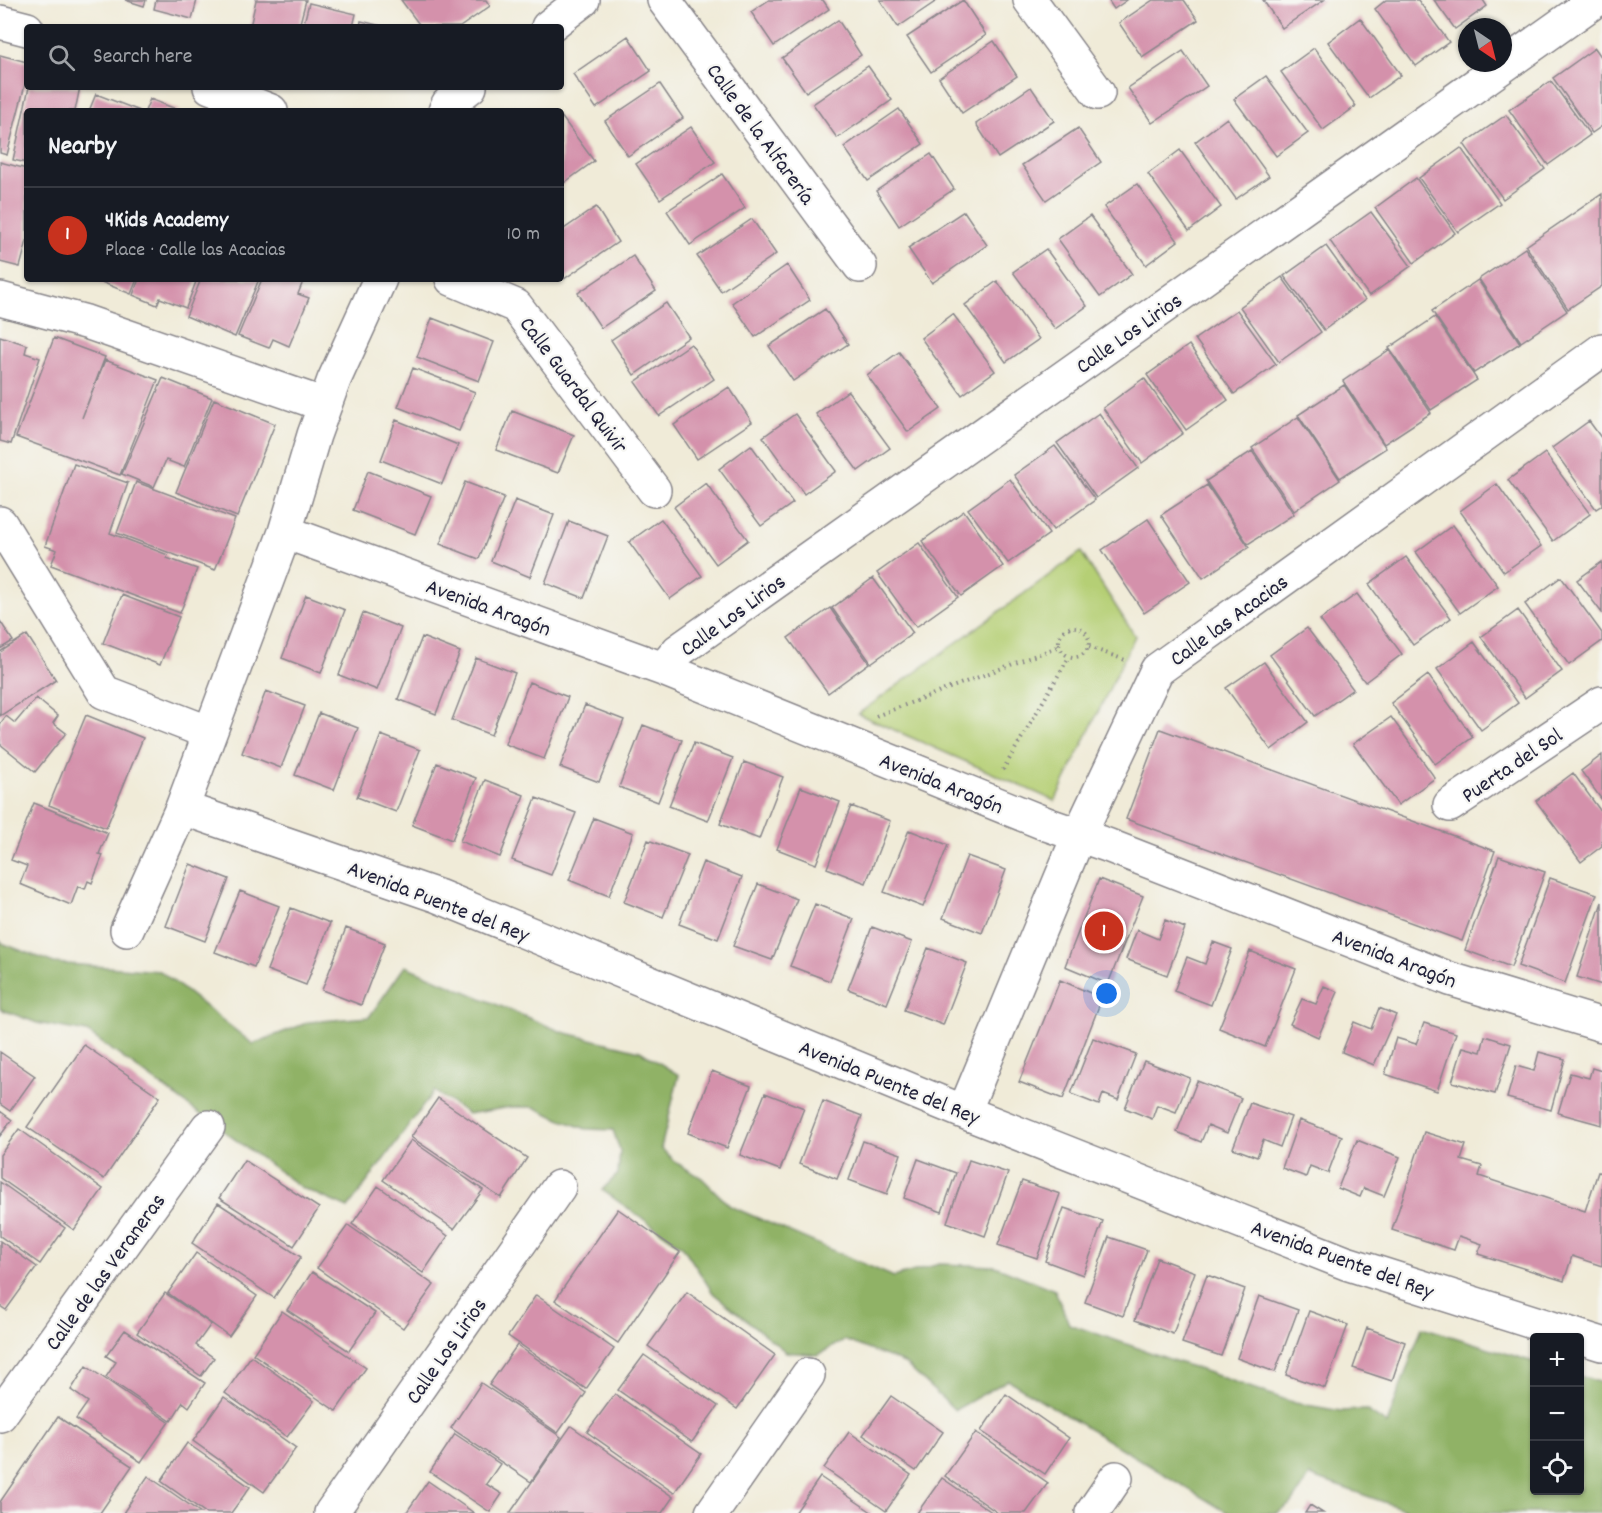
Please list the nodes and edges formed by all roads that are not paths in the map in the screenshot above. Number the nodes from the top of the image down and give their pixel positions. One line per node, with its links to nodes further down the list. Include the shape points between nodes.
1 (583, 0): 6 (street)
2 (664, 0): 11 (street, Calle de la Alfarería)
3 (1030, 0): 9 (street)
4 (1596, 0): 20 (street, Calle Los Lirios, via 678,651)
5 (0, 22): 7 (street)
6 (552, 24)
7 (24, 28)
8 (218, 90): 10 (street)
9 (1098, 93)
10 (263, 108)
11 (860, 266)
12 (379, 282): 16 (street)
13 (459, 282): 17 (street, Calle Guardal Quivir, via 516,306)
14 (0, 299): 16 (street, via 86,322)
15 (1600, 356): 25 (street, Calle las Acacias, via 1157,670)
16 (325, 405): 19 (street)
17 (654, 490)
18 (0, 523): 22 (street, via 104,692)
19 (285, 532): 20 (street, Avenida Aragón); 22 (street)
20 (663, 669): 25 (street, Avenida Aragón)
21 (1602, 703): 23 (street, Puerta del Sol)
22 (210, 733): 24 (street)
23 (1450, 805)
24 (182, 808): 26 (street); 28 (street, Avenida Puente del Rey, via 438,896)
25 (1079, 835): 27 (street, Avenida Aragón, via 1450,979); 28 (street, Calle las Acacias)
26 (127, 930)
27 (1602, 1025)
28 (964, 1112): 31 (street, Avenida Puente del Rey, via 1346,1263)
29 (208, 1127): 33 (street, Calle de las Veraneras)
30 (559, 1187): 35 (street, Calle Los Lirios)
31 (1602, 1344)
32 (808, 1375): 36 (street)
33 (0, 1415)
34 (1116, 1478): 37 (street)
35 (332, 1513)
36 (712, 1513)
37 (1092, 1513)

